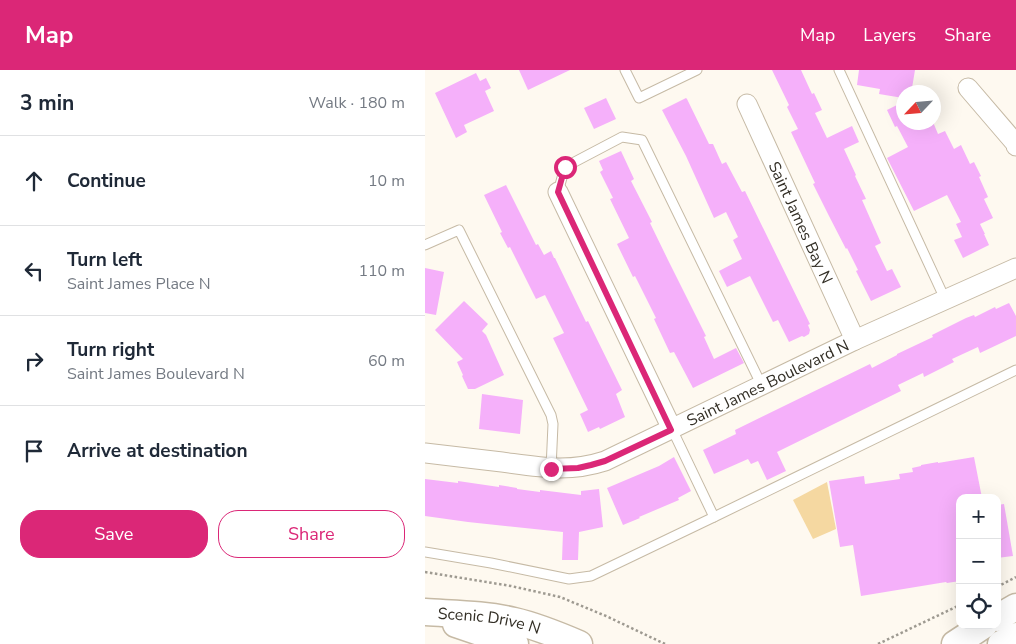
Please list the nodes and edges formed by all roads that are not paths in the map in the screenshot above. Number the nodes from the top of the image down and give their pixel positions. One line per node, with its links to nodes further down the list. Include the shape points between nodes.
1 (625, 70): 2 (lane, via 639,98)
2 (697, 70)
3 (839, 70): 10 (lane)
4 (968, 88): 6 (street)
5 (747, 104): 11 (street, Saint James Bay N)
6 (1016, 145)
7 (558, 192): 13 (lane, via 565,167 622,137 642,140); 14 (street)
8 (425, 246): 16 (lane, via 459,230 551,415)
9 (1016, 268): 10 (street, Saint James Boulevard N)
10 (945, 299): 11 (street, Saint James Boulevard N)
11 (855, 340): 13 (street, Saint James Boulevard N)
12 (1016, 370): 17 (lane)
13 (762, 386): 14 (street, Saint James Boulevard N)
14 (671, 430): 16 (street, Saint James Boulevard N, via 605,461 578,468); 17 (lane)
15 (425, 453): 16 (street, Saint James Boulevard N)
16 (551, 469)
17 (714, 517): 18 (lane, via 582,578 569,579)
18 (425, 552)
19 (1016, 607): 21 (main road)
20 (425, 612): 24 (main road, Scenic Drive N); 25 (main road, Scenic Drive N, via 512,621 541,628)
21 (1001, 616)
22 (978, 629): 26 (main road)
23 (1016, 636): 27 (main road)
24 (515, 644)
25 (579, 644)
26 (955, 644)
27 (1001, 644)

